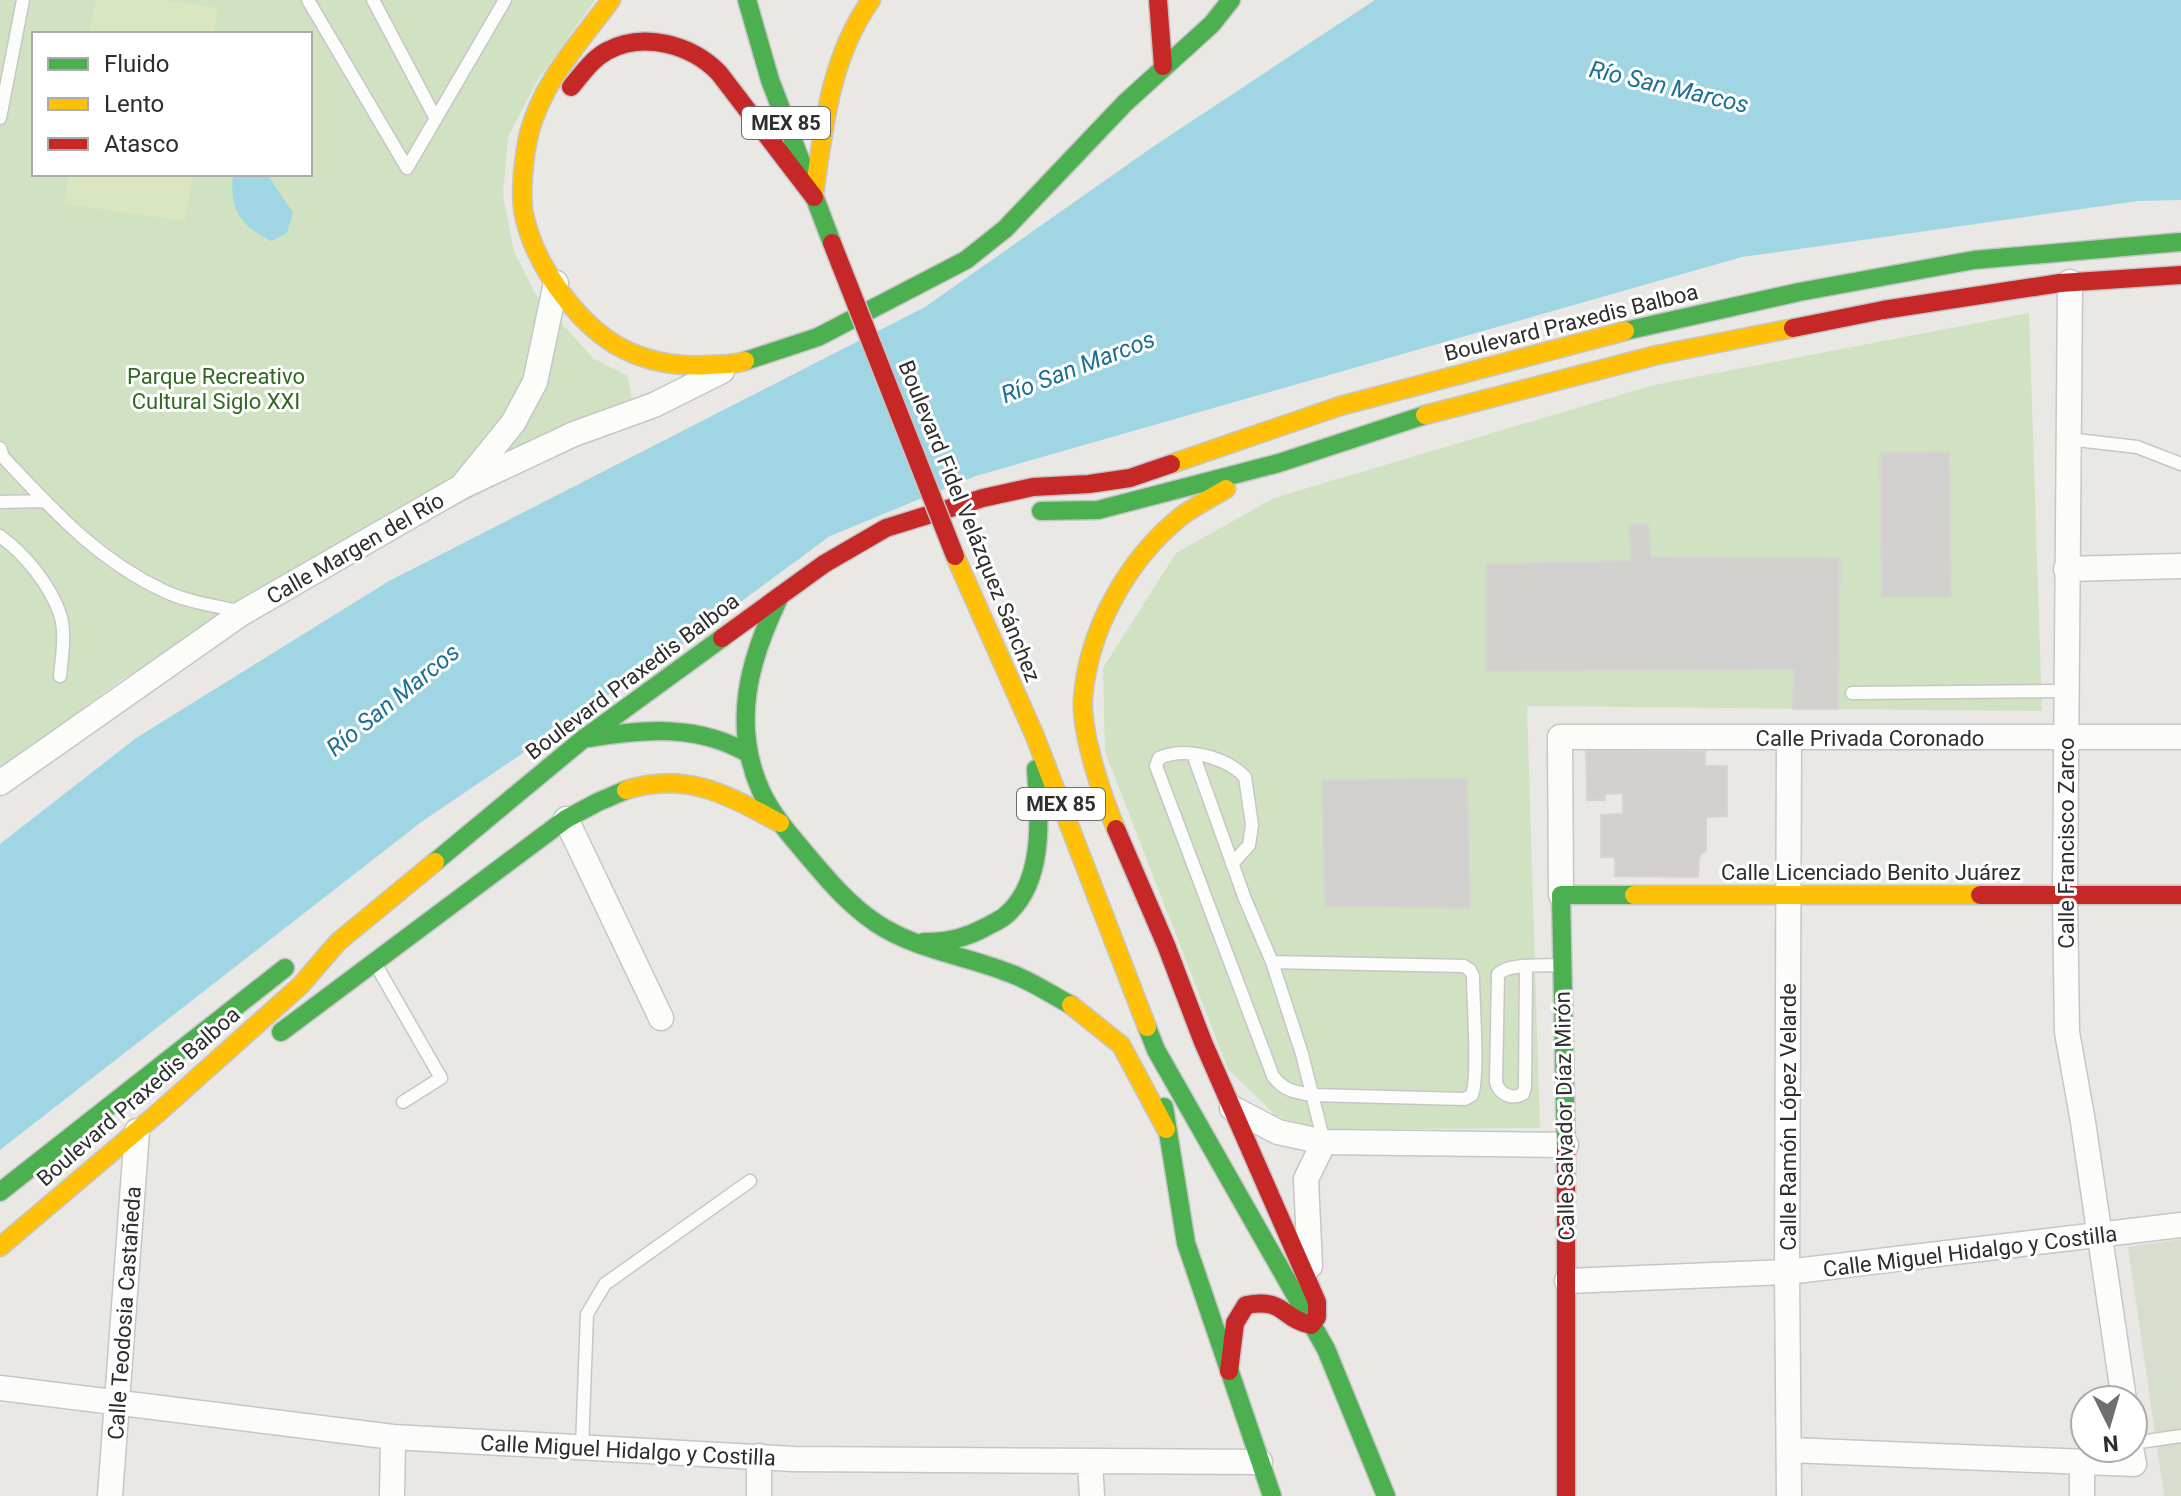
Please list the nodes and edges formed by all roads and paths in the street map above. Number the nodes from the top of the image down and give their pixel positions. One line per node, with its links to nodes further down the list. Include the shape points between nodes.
1 (23, 0): 14 (lane)
2 (308, 0): 15 (lane, via 407,168)
3 (373, 0): 15 (lane)
4 (505, 0): 15 (lane)
5 (611, 0): 16 (main road, via 545,89)
6 (747, 0): 17 (main road, Boulevard Fidel Velázquez Sánchez / MEX 85)
7 (871, 0): 17 (main road, via 844,45)
8 (1158, 0): 13 (main road)
9 (1214, 0): 12 (main road)
10 (1231, 0): 12 (main road)
11 (1251, 8): 12 (main road)
12 (1212, 24): 13 (main road)
13 (1163, 66): 24 (main road, via 1005,229 966,260 818,337)
14 (0, 118)
15 (436, 119)
16 (529, 134): 17 (main road, via 604,54 630,44 662,43 709,64); 21 (main road, via 524,217)
17 (814, 197): 41 (main road, Boulevard Fidel Velázquez Sánchez / MEX 85, bridge, via 955,556)
18 (2181, 242): 22 (main road, Boulevard Praxedis Balboa, via 1974,260)
19 (2181, 275): 20 (main road)
20 (2070, 282): 23 (main road); 25 (street, Calle Francisco Zarco)
21 (556, 283): 24 (main road, via 599,332 631,353 685,367); 29 (street, via 535,382 513,423)
22 (1775, 297): 23 (main road); 30 (main road, Boulevard Praxedis Balboa, via 1340,406 1130,478 1033,487)
23 (1783, 330): 27 (main road, via 1657,355 1432,413)
24 (739, 363): 29 (street, Calle Margen del Río)
25 (2068, 439): 28 (lane, via 2137,447); 35 (street, Calle Francisco Zarco)
26 (0, 448): 31 (lane)
27 (1279, 463): 30 (main road, via 1098,510 1037,511); 67 (main road, via 1180,517 1137,559 1100,631 1083,701 1103,795)
28 (2181, 464)
29 (461, 487): 37 (street, Calle Margen del Río)
30 (983, 498): 36 (main road, Boulevard Praxedis Balboa, via 886,528)
31 (45, 501): 32 (lane); 37 (lane, via 75,533 127,570 166,592)
32 (0, 502)
33 (0, 536): 38 (lane, via 37,573 61,616)
34 (2181, 566): 35 (street)
35 (2066, 569): 39 (street, Calle Francisco Zarco)
36 (780, 596): 46 (main road, Boulevard Praxedis Balboa); 47 (main road, via 749,676)
37 (242, 613): 49 (street, Calle Margen del Río)
38 (60, 676)
39 (2066, 691): 40 (lane); 45 (street, Calle Francisco Zarco)
40 (1852, 693)
41 (1034, 734): 57 (main road, via 1039,819 1036,858 1022,895 1006,915 974,933 940,943); 64 (main road, Boulevard Fidel Velázquez Sánchez / MEX 85)
42 (1560, 737): 43 (street, Calle Privada Coronado); 53 (street, Calle Salvador Díaz Mirón)
43 (1789, 737): 45 (street, Calle Privada Coronado); 55 (street, Calle Ramón López Velarde)
44 (2181, 737): 45 (street, Calle Privada Coronado)
45 (2066, 738): 56 (street, Calle Francisco Zarco)
46 (582, 740): 47 (main road, via 669,730 731,742); 58 (main road, Boulevard Praxedis Balboa)
47 (749, 754): 51 (main road, via 761,791)
48 (1193, 754): 52 (lane); 52 (lane, via 1225,761 1245,777 1252,825 1249,845); 65 (lane, via 1167,754 1156,766 1273,1076 1280,1087)
49 (0, 783)
50 (566, 819): 51 (main road, via 602,797 649,783 700,785); 59 (main road); 63 (street)
51 (780, 823): 57 (main road, via 839,893 877,924)
52 (1232, 864): 60 (lane)
53 (1561, 895): 55 (main road, Calle Licenciado Benito Juárez); 61 (main road, Calle Salvador Díaz Mirón)
54 (2181, 895): 56 (main road, Calle Licenciado Benito Juárez)
55 (1790, 896): 56 (main road, Calle Licenciado Benito Juárez); 78 (street, Calle Ramón López Velarde)
56 (2065, 896): 76 (street, Calle Francisco Zarco, via 2067,1032)
57 (913, 941): 69 (main road, via 1013,974 1077,1008 1121,1045)
58 (338, 942): 68 (main road, Boulevard Praxedis Balboa, via 301,985); 74 (main road, Boulevard Praxedis Balboa, via 290,964)
59 (375, 962): 66 (lane, via 441,1078); 68 (main road, via 205,1089)
60 (1272, 962): 65 (lane); 65 (lane, via 1464,966 1473,976 1472,1095)
61 (1562, 965): 62 (lane); 72 (main road, Calle Salvador Díaz Mirón)
62 (1526, 967): 62 (lane, via 1525,1087 1519,1096 1503,1094 1496,1082 1498,974)
63 (661, 1018)
64 (1159, 1056): 69 (main road, Boulevard Fidel Velázquez Sánchez / MEX 85); 81 (main road, Boulevard Fidel Velázquez Sánchez / MEX 85)
65 (1312, 1095): 71 (lane)
66 (403, 1102)
67 (1231, 1108): 71 (street, via 1278,1132); 80 (main road)
68 (159, 1112): 70 (main road, Boulevard Praxedis Balboa)
69 (1166, 1129): 82 (main road, Boulevard Fidel Velázquez Sánchez / MEX 85, via 1186,1243)
70 (137, 1131): 77 (main road, Boulevard Praxedis Balboa); 85 (street, Calle Teodosia Castañeda)
71 (1324, 1142): 72 (street); 80 (street, via 1306,1179)
72 (1566, 1145): 79 (main road, Calle Salvador Díaz Mirón)
73 (750, 1181): 88 (lane, via 605,1284 587,1314)
74 (0, 1192)
75 (2181, 1225): 76 (street, Calle Miguel Hidalgo y Costilla)
76 (2099, 1236): 78 (street, Calle Miguel Hidalgo y Costilla); 83 (street, Calle Francisco Zarco)
77 (0, 1247)
78 (1787, 1272): 79 (street, Calle Miguel Hidalgo y Costilla); 90 (street, Calle Ramón López Velarde)
79 (1567, 1281): 102 (main road, Calle Salvador Díaz Mirón)
80 (1311, 1288): 81 (main road, via 1317,1317)
81 (1311, 1325): 82 (main road, via 1301,1324 1280,1304 1246,1305 1235,1323); 101 (main road, Boulevard Fidel Velázquez Sánchez / MEX 85, via 1326,1349)
82 (1229, 1371): 94 (main road, Boulevard Fidel Velázquez Sánchez / MEX 85)
83 (2122, 1384)
84 (0, 1388): 85 (street, Calle Miguel Hidalgo y Costilla)
85 (117, 1403): 87 (street, Calle Miguel Hidalgo y Costilla); 96 (street, Calle Teodosia Castañeda)
86 (2181, 1436): 89 (lane)
87 (393, 1437): 88 (street, Calle Miguel Hidalgo y Costilla); 97 (street)
88 (582, 1447): 91 (street, Calle Miguel Hidalgo y Costilla)
89 (2149, 1447)
90 (1790, 1450): 93 (street); 103 (street, Calle Ramón López Velarde)
91 (759, 1456): 92 (street, Calle Miguel Hidalgo y Costilla); 98 (street)
92 (1090, 1461): 94 (street, Calle Miguel Hidalgo y Costilla); 99 (street)
93 (2069, 1461)
94 (1260, 1462): 100 (main road, Boulevard Fidel Velázquez Sánchez / MEX 85)
95 (2082, 1464): 104 (street)
96 (110, 1496)
97 (392, 1496)
98 (759, 1496)
99 (1092, 1496)
100 (1272, 1496)
101 (1386, 1496)
102 (1566, 1496)
103 (1789, 1496)
104 (2082, 1496)

